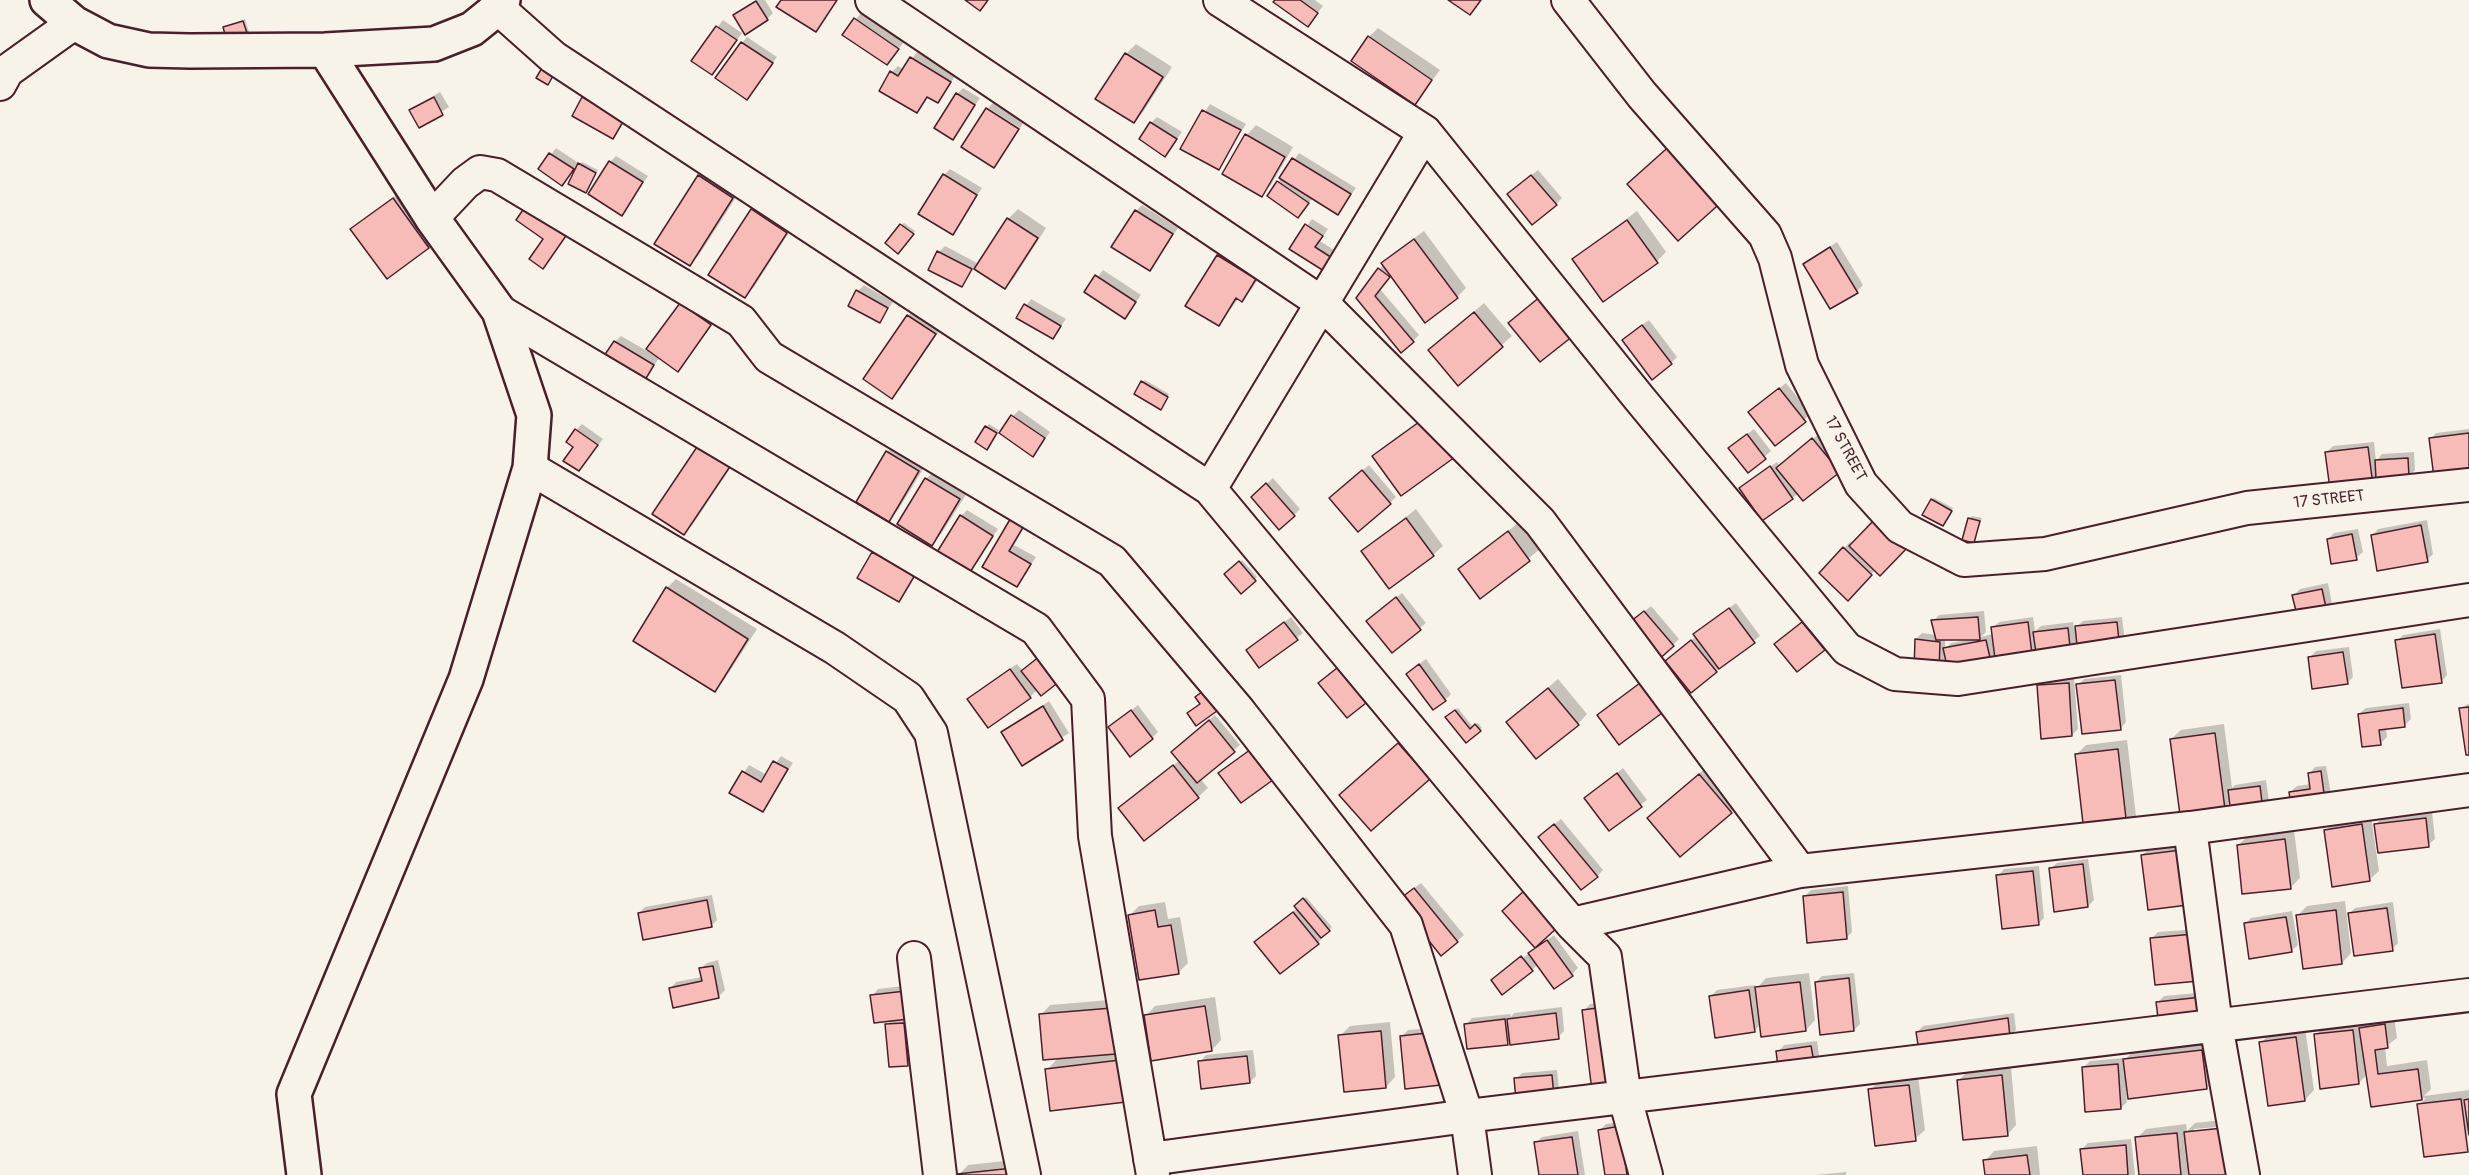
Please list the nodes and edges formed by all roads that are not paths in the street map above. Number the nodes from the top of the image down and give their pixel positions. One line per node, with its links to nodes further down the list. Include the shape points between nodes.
1 (47, 0): 6 (main road)
2 (872, 0): 11 (street)
3 (1220, 0): 9 (street)
4 (1568, 0): 14 (street, 17 STREET, via 1641,95 1764,235 1775,258 1802,365 1861,484 1900,527 1964,560 2045,554 2247,508)
5 (500, 4): 7 (main road, via 472,30 434,44); 15 (street, via 553,57)
6 (74, 23): 7 (main road, via 108,41 149,50); 8 (street, via 7,72)
7 (325, 50): 10 (main road)
8 (0, 84)
9 (1425, 132): 11 (street); 16 (street, via 1846,649 1895,674 1958,679)
10 (432, 218): 12 (main road); 25 (street, via 480,172 497,175 741,321 769,357 1112,561 1239,711 1406,925)
11 (1322, 303): 15 (street); 19 (street, via 1540,522)
12 (500, 311): 13 (main road, via 534,416); 26 (street, via 1036,629 1088,699 1095,836)
13 (530, 468): 27 (main road, via 466,679 294,1094); 29 (street, via 835,648 908,698 931,733)
14 (2469, 485)
15 (1210, 489): 20 (street)
16 (2469, 600)
17 (2469, 790): 18 (street)
18 (2190, 828): 19 (street); 23 (street)
19 (1800, 871): 20 (street)
20 (1572, 924): 24 (street, via 1605,957)
21 (914, 958): 28 (street)
22 (2469, 995): 23 (street)
23 (2216, 1026): 24 (street); 32 (street)
24 (1625, 1098): 25 (street); 31 (street)
25 (1467, 1116): 26 (street); 30 (street)
26 (1151, 1167)
27 (304, 1175)
28 (940, 1175)
29 (1024, 1175)
30 (1475, 1175)
31 (1646, 1175)
32 (2243, 1175)

